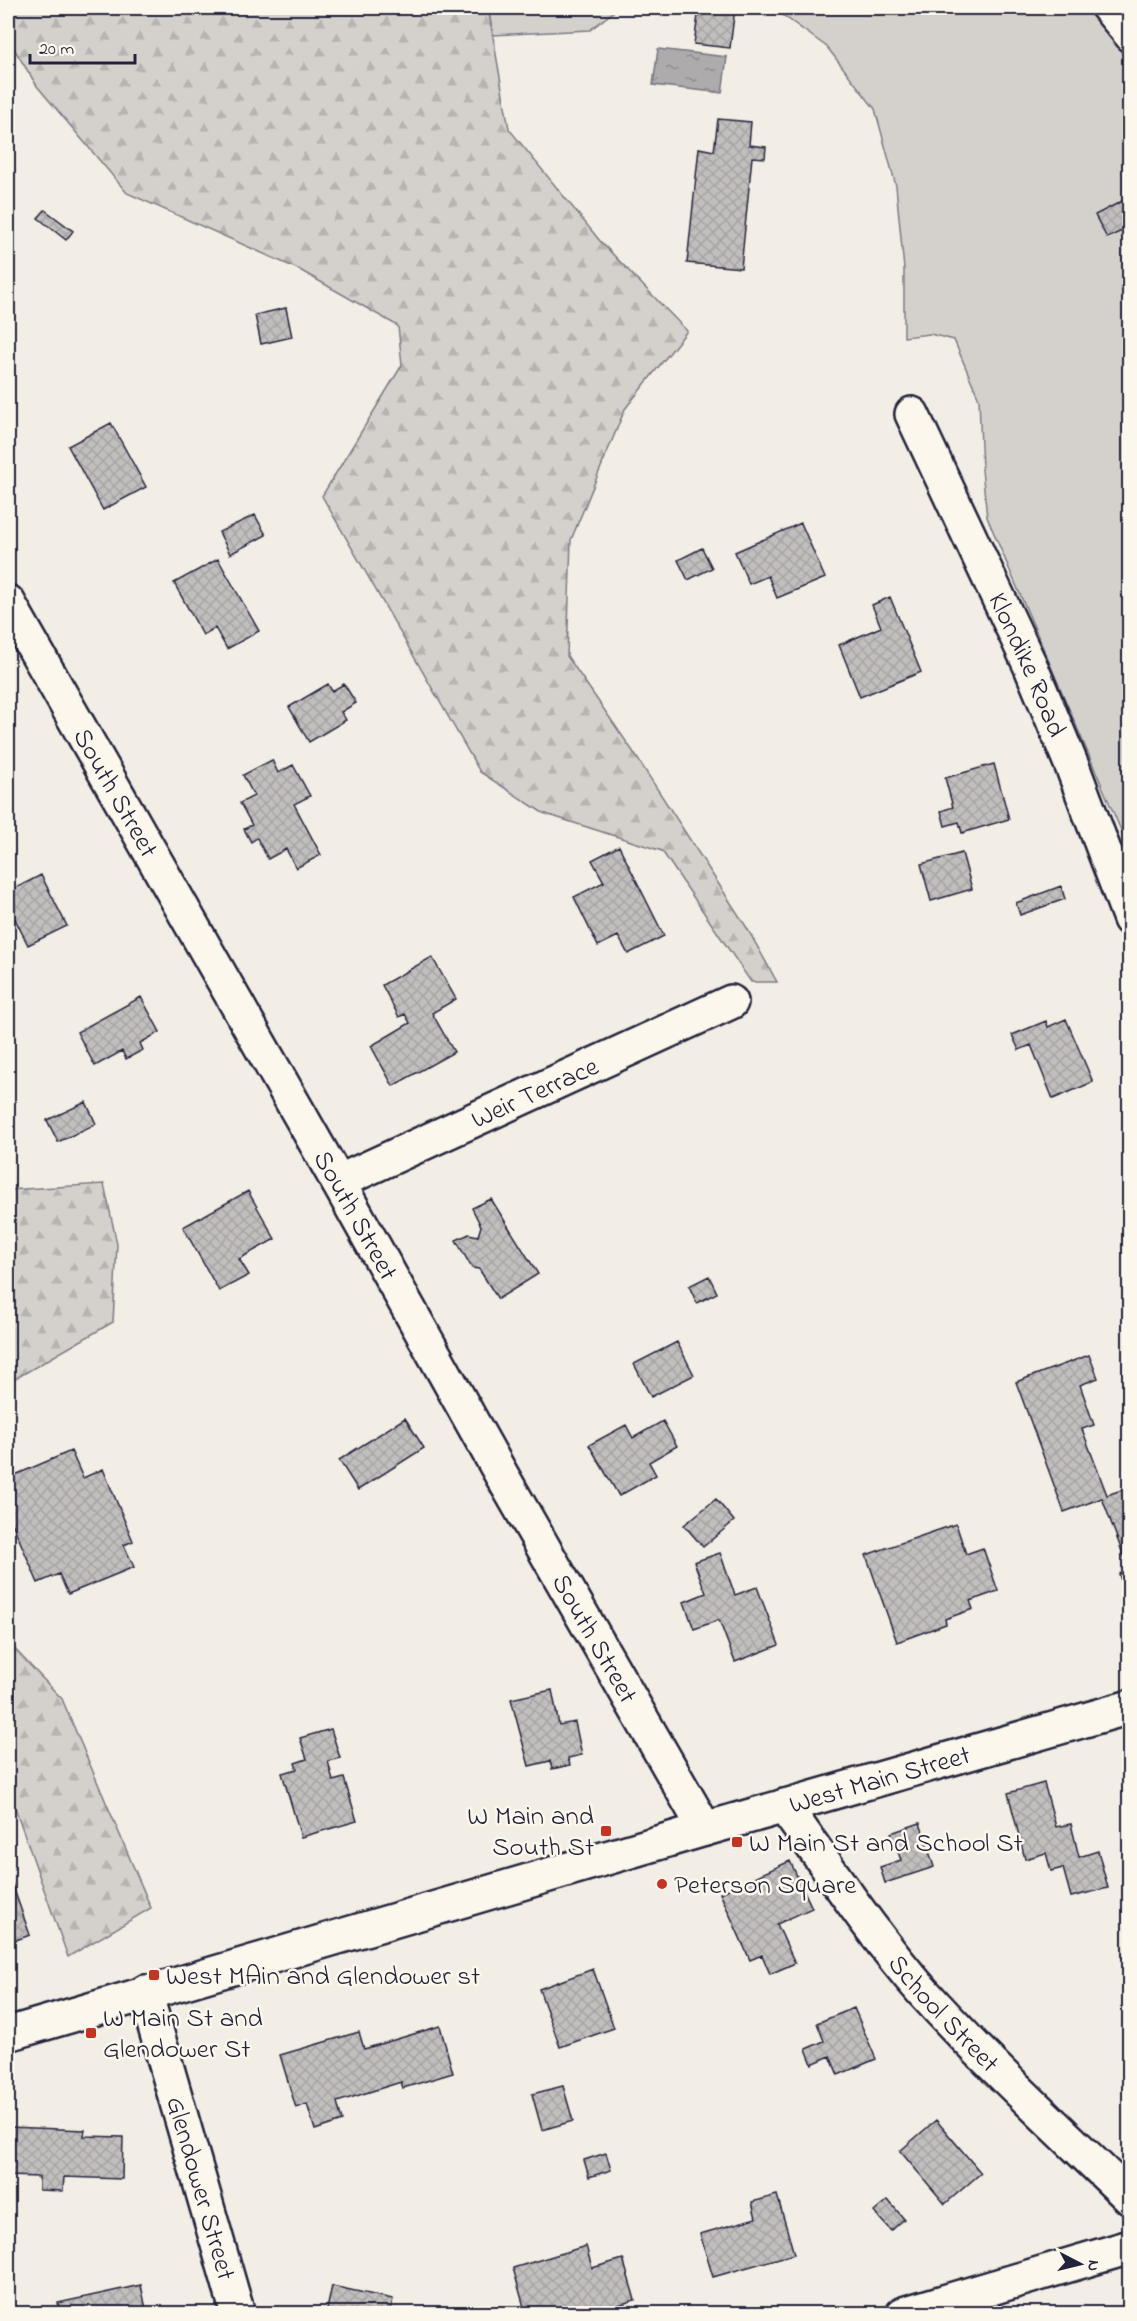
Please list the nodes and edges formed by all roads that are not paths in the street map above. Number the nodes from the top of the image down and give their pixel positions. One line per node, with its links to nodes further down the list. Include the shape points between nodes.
1 (1101, 8): 2 (lane)
2 (1130, 43)
3 (912, 414): 5 (street, Klondike Road, via 1030,665)
4 (8, 602): 7 (street, South Street)
5 (1130, 919)
6 (731, 1002): 7 (street, Weir Terrace)
7 (338, 1182): 10 (street, South Street)
8 (1130, 1707): 9 (street, West Main Street)
9 (784, 1806): 10 (street, West Main Street); 13 (street, School Street, via 867,1922 922,1990)
10 (705, 1829): 11 (street, West Main Street)
11 (145, 1992): 12 (street, West Main Street); 15 (street, Glendower Street)
12 (8, 2034)
13 (1130, 2198)
14 (1130, 2247): 16 (street)
15 (238, 2313)
16 (903, 2313)

